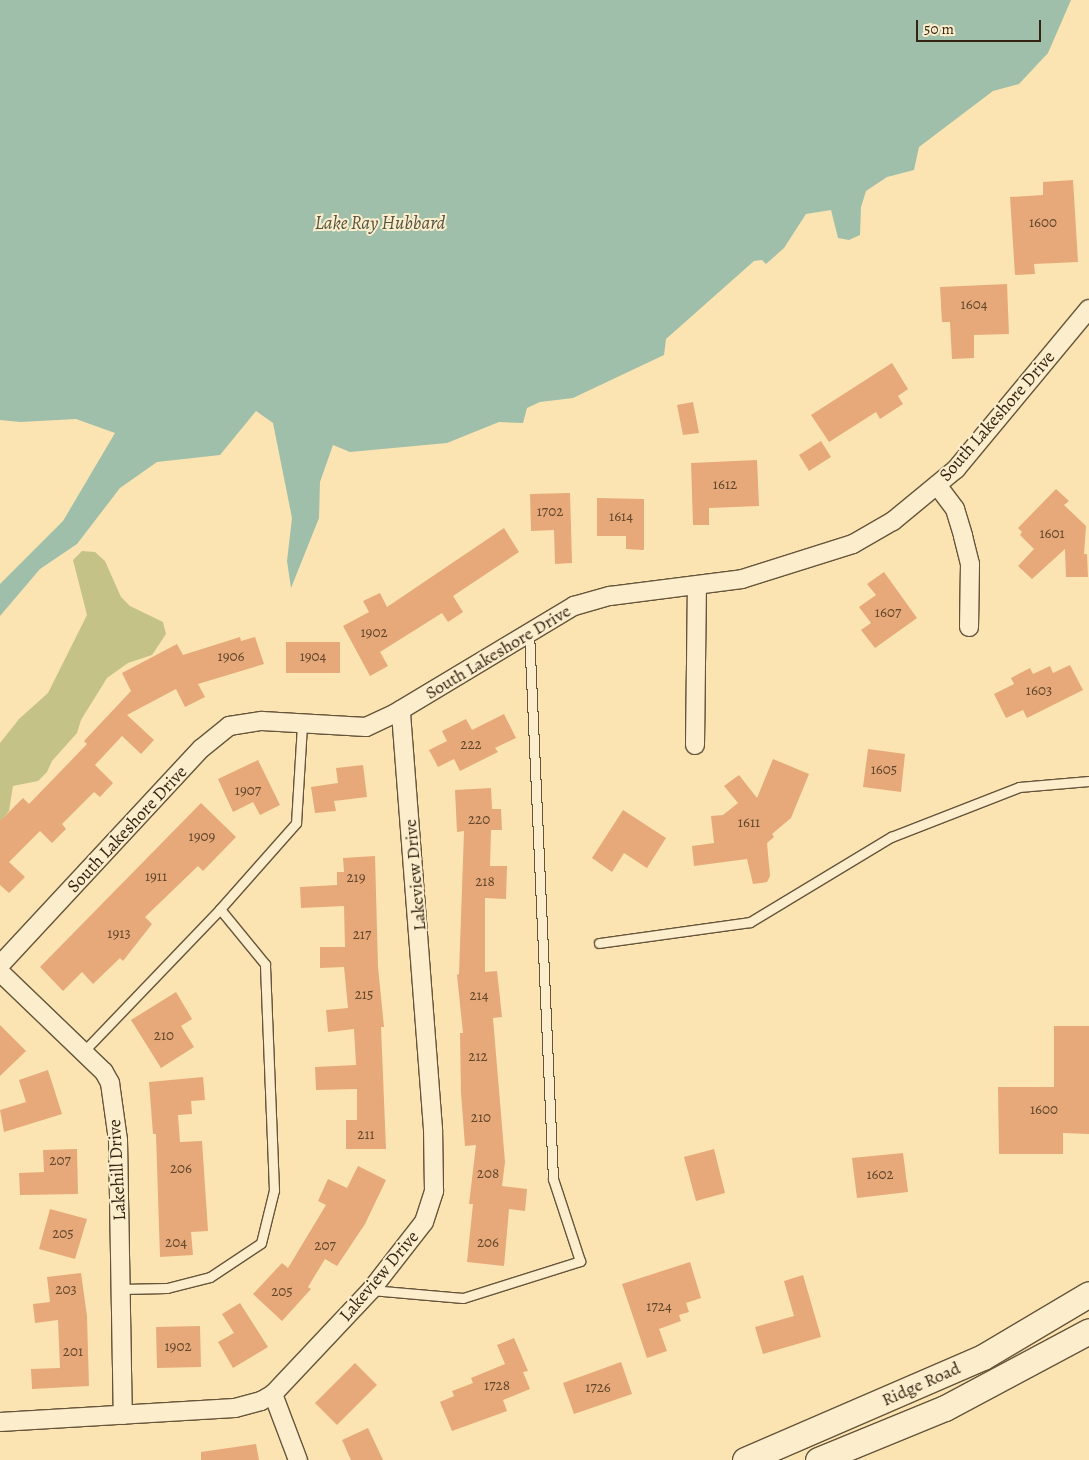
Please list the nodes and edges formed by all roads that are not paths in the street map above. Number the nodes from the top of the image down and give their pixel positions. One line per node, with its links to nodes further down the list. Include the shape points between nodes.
1 (1089, 309): 2 (street, South Lakeshore Drive, via 956,469)
2 (937, 485): 3 (street, South Lakeshore Drive, via 893,521 853,544 751,577); 4 (street, via 955,509 970,564)
3 (697, 586): 5 (street, South Lakeshore Drive, via 610,596 574,606); 8 (street)
4 (969, 627)
5 (529, 632): 6 (street, South Lakeshore Drive); 16 (lane, via 553,1179 580,1261 464,1298)
6 (401, 710): 7 (street, South Lakeshore Drive, via 366,727); 16 (street, Lakeview Drive, via 422,962 434,1191 424,1222)
7 (302, 725): 10 (lane, via 296,823); 12 (street, South Lakeshore Drive, via 262,721 229,726 202,748)
8 (696, 744)
9 (1089, 781): 11 (lane, via 1019,788 891,837 750,922)
10 (220, 909): 14 (lane); 15 (lane, via 265,964 274,1190 261,1243 210,1277 167,1288)
11 (599, 943)
12 (0, 965)
13 (0, 972): 14 (street, Lakehill Drive)
14 (83, 1052): 15 (street, Lakehill Drive, via 110,1083 118,1140)
15 (121, 1289): 21 (street, Lakehill Drive)
16 (371, 1290): 19 (street, Lakeview Drive)
17 (1089, 1294): 20 (main road, Ridge Road, via 983,1357)
18 (1089, 1331): 23 (main road, Ridge Road, via 945,1408)
19 (274, 1394): 21 (street, Lakeview Drive, via 235,1408); 24 (street)
20 (896, 1395): 23 (main road); 25 (main road, Ridge Road)
21 (123, 1415): 22 (street, Lakeview Drive)
22 (0, 1422)
23 (908, 1423): 26 (main road, Ridge Road)
24 (298, 1460)
25 (745, 1460)
26 (818, 1460)

